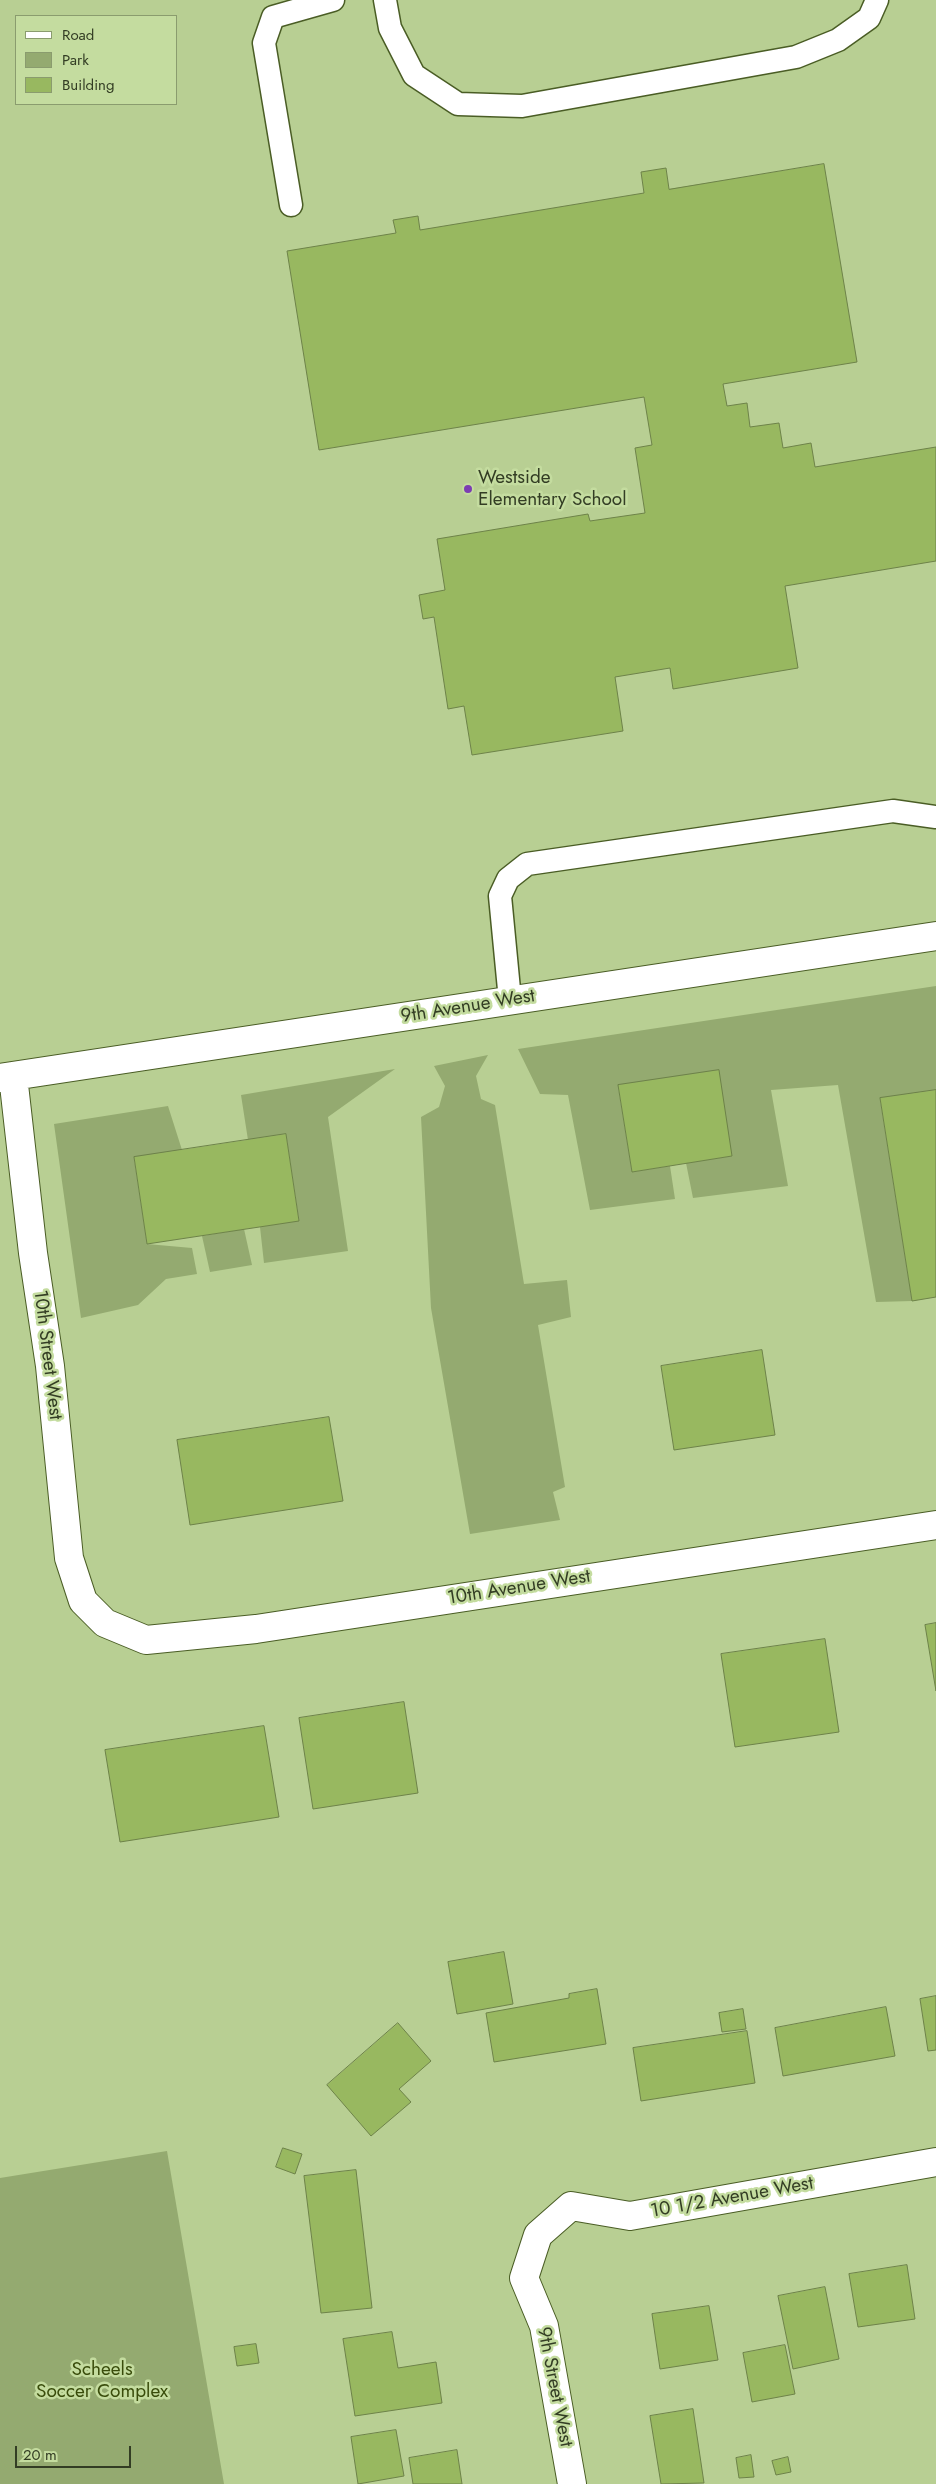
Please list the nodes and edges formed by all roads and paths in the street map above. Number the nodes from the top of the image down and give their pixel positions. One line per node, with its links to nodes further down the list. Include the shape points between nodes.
1 (333, 0): 4 (lane, via 273,17 264,43)
2 (385, 0): 3 (lane, via 390,28 414,75 458,104 522,106 796,57 838,40 868,18)
3 (877, 0)
4 (291, 205)
5 (936, 818): 7 (lane, via 893,811 527,864 508,879 500,896)
6 (936, 936): 7 (street, 9th Avenue West)
7 (510, 1000): 8 (street, 9th Avenue West)
8 (6, 1077): 10 (street, 10th Street West, via 50,1366 69,1558 83,1601)
9 (936, 1526): 10 (street, 10th Avenue West, via 256,1630 146,1640)
10 (105, 1623)
11 (936, 2162): 12 (street, 10 1/2 Avenue West, via 630,2216 571,2206)
12 (538, 2235): 13 (street, 9th Street West, via 524,2278 544,2326)
13 (572, 2484)

